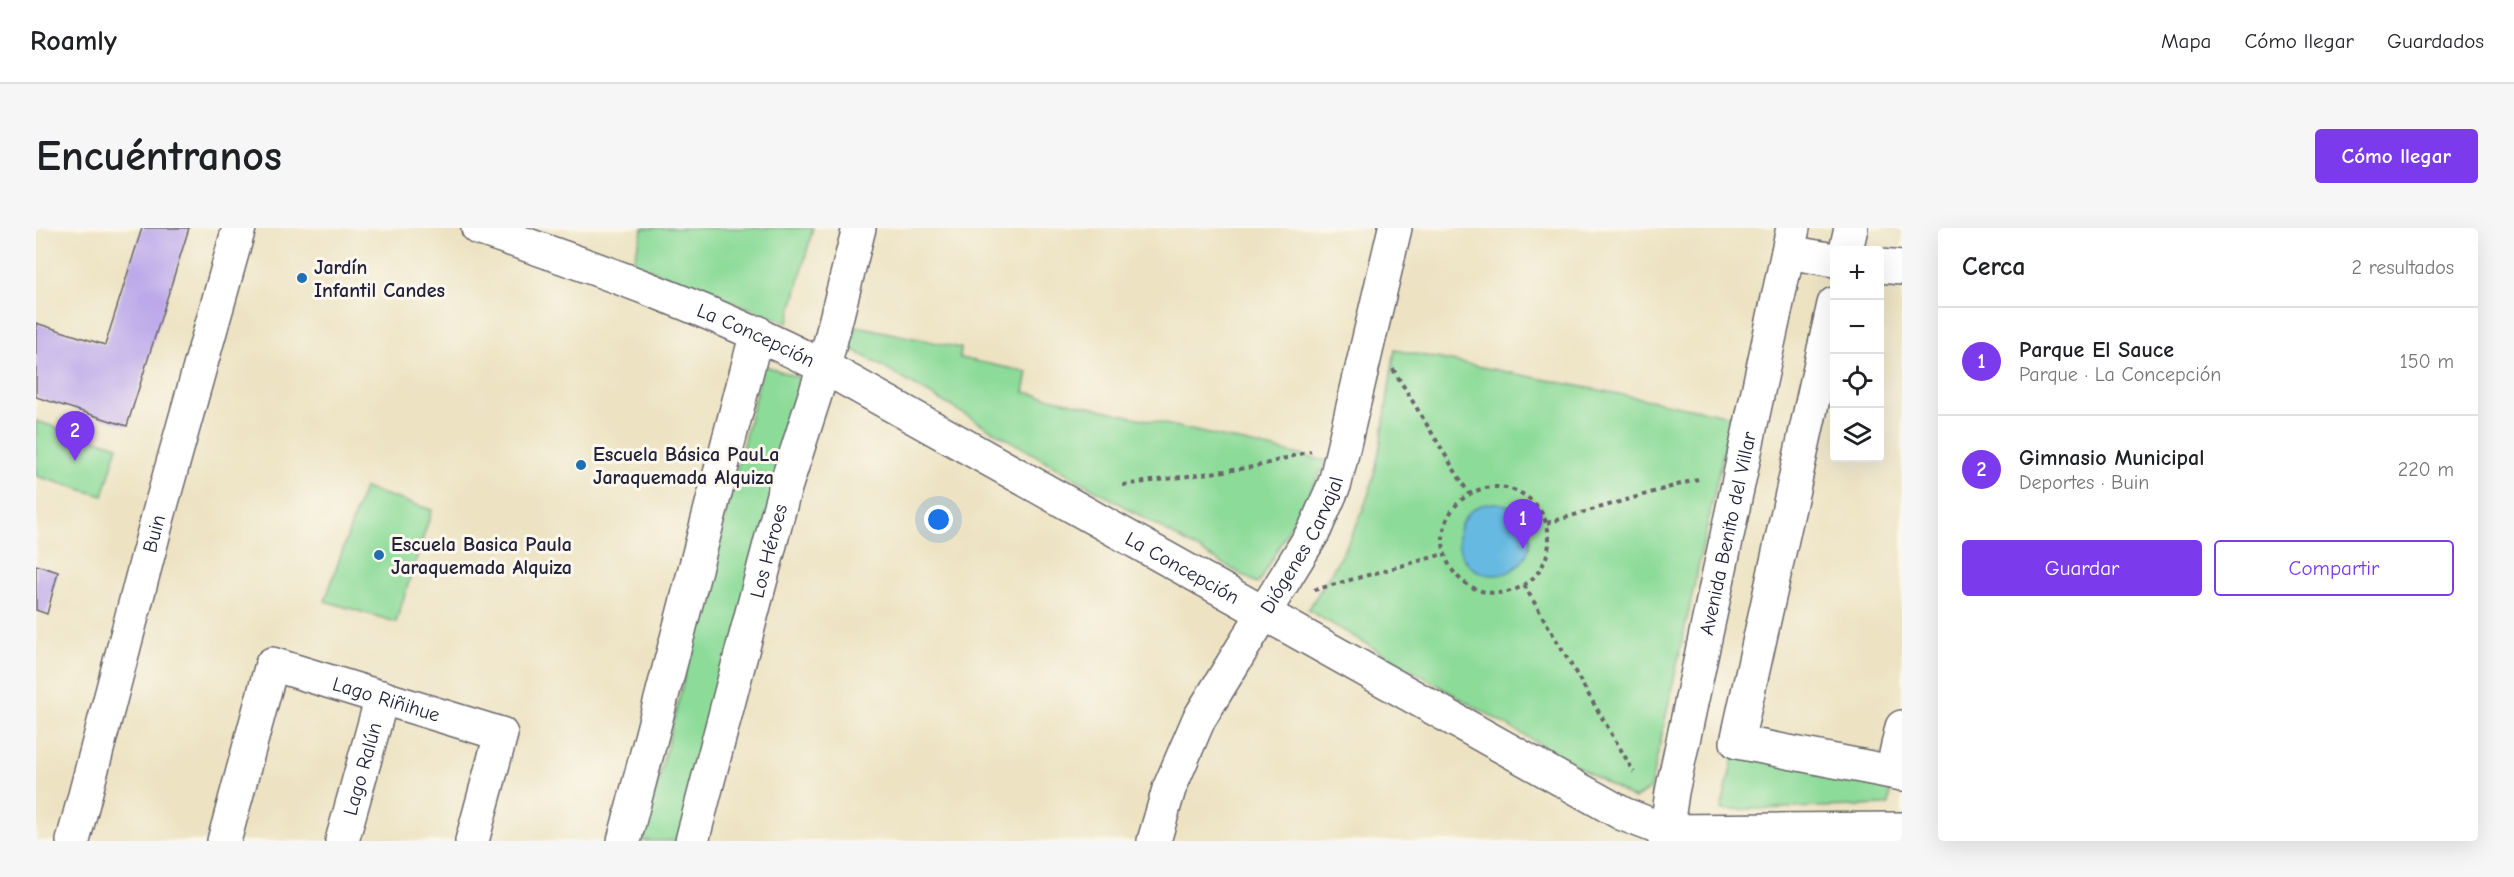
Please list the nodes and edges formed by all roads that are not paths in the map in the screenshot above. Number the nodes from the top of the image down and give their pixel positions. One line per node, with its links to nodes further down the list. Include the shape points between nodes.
1 (239, 228): 20 (street, Buin)
2 (478, 228): 12 (street, La Concepción, via 651,288)
3 (859, 228): 13 (street, Los Héroes)
4 (1395, 228): 14 (street, Diógenes Carvajal, via 1335,483 1314,531)
5 (1851, 228): 7 (street)
6 (1790, 240): 8 (street); 19 (street, Avenida Benito del Villar, via 1672,792)
7 (1847, 246)
8 (1830, 258)
9 (1884, 266): 10 (street)
10 (1902, 268)
11 (1830, 322): 17 (street, via 1737,742)
12 (757, 332): 13 (street, La Concepción); 24 (street)
13 (824, 367): 14 (street, La Concepción); 25 (street, Los Héroes, via 784,492)
14 (1265, 612): 19 (street, La Concepción); 26 (street, Diógenes Carvajal, via 1195,727 1169,789)
15 (382, 698): 21 (street, Lago Riñihue, via 272,664); 22 (street, Lago Ralún); 23 (street, Lago Riñihue, via 501,734)
16 (1902, 727): 17 (street)
17 (1897, 773)
18 (1902, 830): 19 (street, La Concepción)
19 (1666, 836)
20 (73, 841)
21 (224, 841)
22 (342, 841)
23 (472, 841)
24 (624, 841)
25 (692, 841)
26 (1154, 841)

